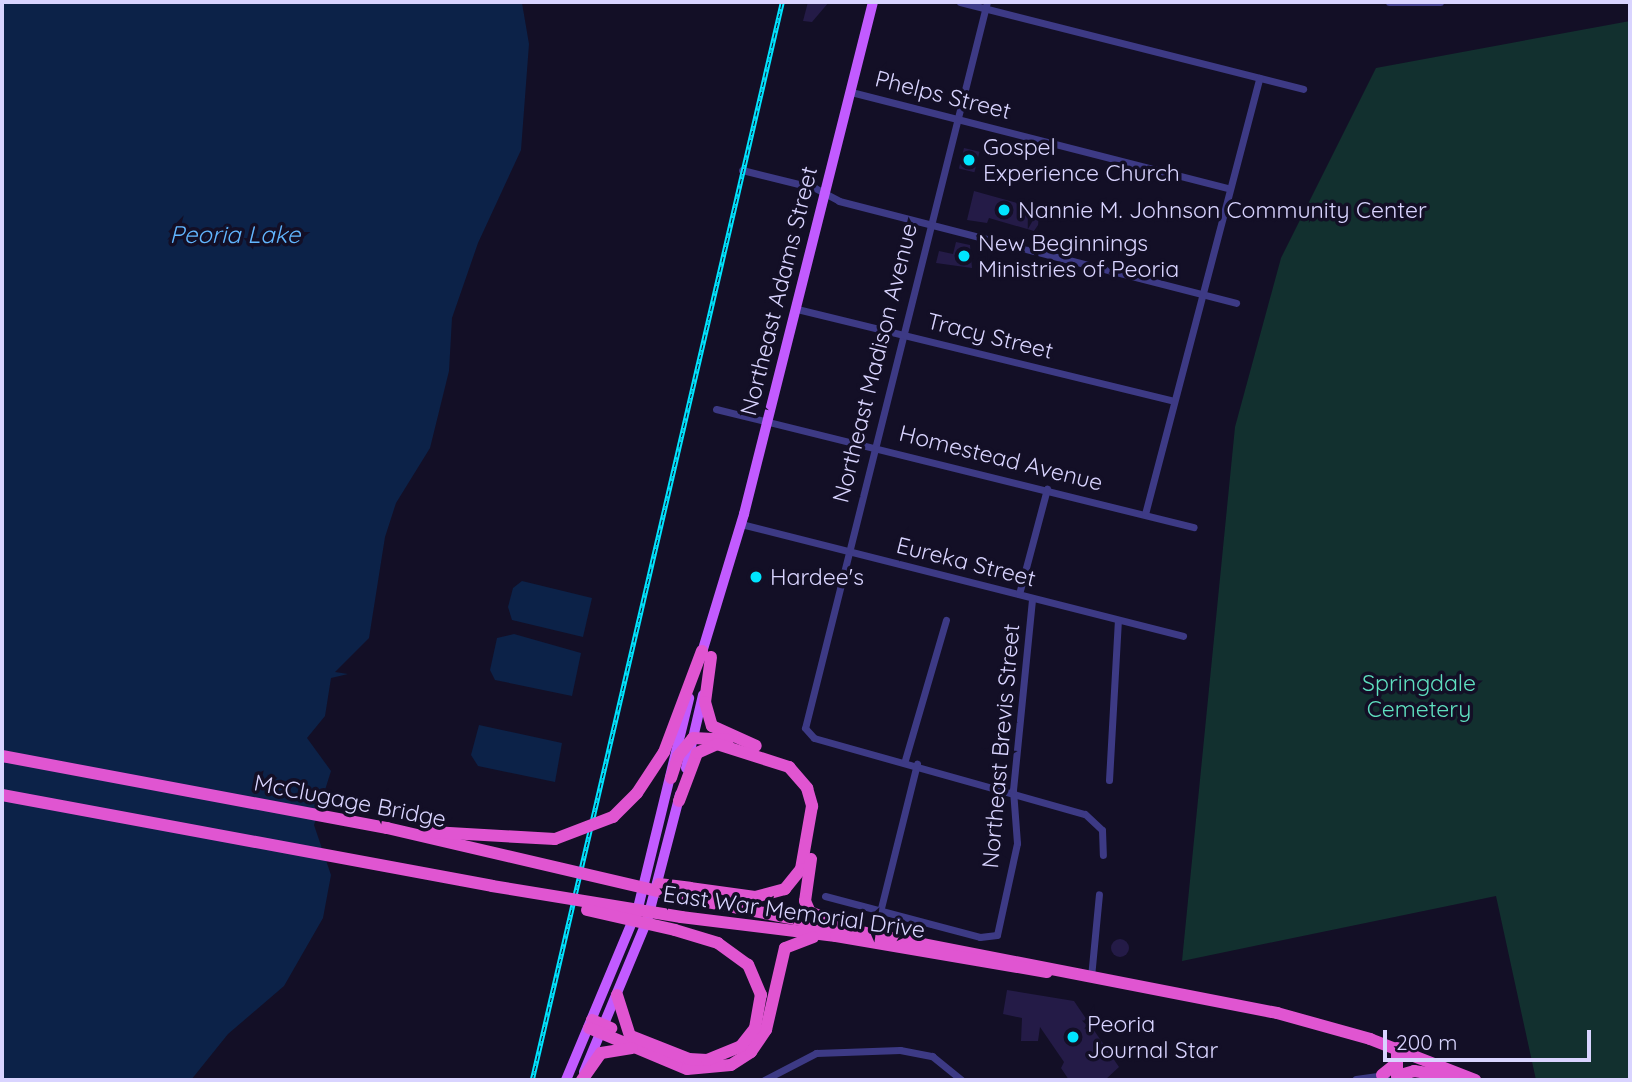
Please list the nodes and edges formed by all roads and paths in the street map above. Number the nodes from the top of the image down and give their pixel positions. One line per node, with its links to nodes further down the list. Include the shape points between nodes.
1 (873, 2): 8 (main road, Northeast Adams Street)
2 (960, 2): 5 (street)
3 (1389, 2): 4 (street)
4 (1440, 2)
5 (986, 5): 6 (street); 9 (street, Northeast Madison Avenue)
6 (1259, 78): 7 (street); 11 (street)
7 (1303, 89)
8 (851, 92): 9 (street, Phelps Street); 12 (main road, Northeast Adams Street)
9 (957, 119): 11 (street, Phelps Street); 13 (street, Northeast Madison Avenue)
10 (742, 170): 12 (street)
11 (1229, 188): 14 (street)
12 (826, 194): 13 (street); 16 (main road, Northeast Adams Street)
13 (931, 223): 14 (street); 17 (street, Northeast Madison Avenue)
14 (1202, 295): 15 (street); 18 (street)
15 (1236, 303)
16 (797, 309): 17 (street, Tracy Street); 20 (main road, Northeast Adams Street)
17 (902, 334): 18 (street, Tracy Street); 21 (street, Northeast Madison Avenue)
18 (1174, 401): 23 (street)
19 (716, 409): 20 (street, Homestead Avenue)
20 (768, 421): 21 (street, Homestead Avenue); 24 (main road, Northeast Adams Street)
21 (873, 447): 22 (street, Homestead Avenue); 26 (street, Northeast Madison Avenue)
22 (1047, 489): 23 (street, Homestead Avenue); 27 (street, Northeast Brevis Street)
23 (1145, 514): 25 (street, Homestead Avenue)
24 (741, 524): 26 (street, Eureka Street); 32 (main road, Northeast Adams Street)
25 (1194, 527)
26 (847, 552): 27 (street, Eureka Street); 36 (street, Northeast Madison Avenue, via 807,712 808,734)
27 (1019, 594): 28 (street, Eureka Street)
28 (1032, 598): 30 (street, Eureka Street); 40 (street, Northeast Brevis Street)
29 (946, 620): 36 (street)
30 (1118, 620): 31 (street, Eureka Street); 39 (street)
31 (1183, 636)
32 (707, 654): 33 (main road, Northeast Adams Street); 34 (highway, via 705,702 712,726); 38 (main road, Northeast Adams Street); 43 (highway, bridge, via 671,735 637,793 613,817 555,839)
33 (694, 738): 34 (highway, via 709,734); 38 (highway, via 678,756); 42 (main road, Northeast Adams Street)
34 (770, 751): 50 (highway, via 801,769 818,803 804,892 808,908 819,917)
35 (2, 756): 43 (highway, McClugage Bridge, bridge)
36 (905, 760): 37 (street)
37 (917, 764): 40 (street); 49 (street)
38 (671, 778): 53 (main road, Northeast Adams Street, via 638,908)
39 (1109, 780)
40 (1013, 790): 44 (street, via 1084,814 1102,830); 49 (street, Northeast Brevis Street, via 1017,843 996,937)
41 (2, 795): 45 (highway)
42 (679, 801): 46 (highway, via 697,753 717,744 789,767 807,788 812,806 801,869 785,889 755,897); 52 (main road, Northeast Adams Street, via 654,900)
43 (387, 828): 46 (highway, McClugage Bridge, bridge)
44 (1102, 855)
45 (492, 886): 50 (highway, East War Memorial Drive, bridge, via 681,916); 54 (highway, bridge, via 718,943 748,965 761,995 755,1028 741,1046 707,1060 689,1059)
46 (688, 893): 50 (highway, East War Memorial Drive)
47 (1099, 894): 51 (street)
48 (825, 896): 49 (street)
49 (880, 912)
50 (869, 935): 51 (highway, East War Memorial Drive); 56 (highway, via 821,936 787,945 767,1028 751,1052 735,1063 695,1070)
51 (1091, 977): 55 (highway, East War Memorial Drive, via 1277,1013)
52 (617, 995): 53 (main road, Northeast Adams Street); 54 (highway)
53 (596, 1027): 54 (highway); 56 (highway); 59 (main road, Northeast Adams Street); 60 (main road, Northeast Adams Street)
54 (630, 1036)
55 (1397, 1048): 57 (highway); 65 (highway, East War Memorial Drive)
56 (648, 1052): 60 (highway, via 606,1051)
57 (1396, 1074): 58 (highway); 64 (highway, via 1415,1071)
58 (1382, 1075): 63 (street)
59 (566, 1080)
60 (581, 1080)
61 (764, 1080): 62 (street, via 792,1061 827,1052 912,1050 942,1061)
62 (962, 1080)
63 (1356, 1080)
64 (1467, 1080)
65 (1475, 1080)

